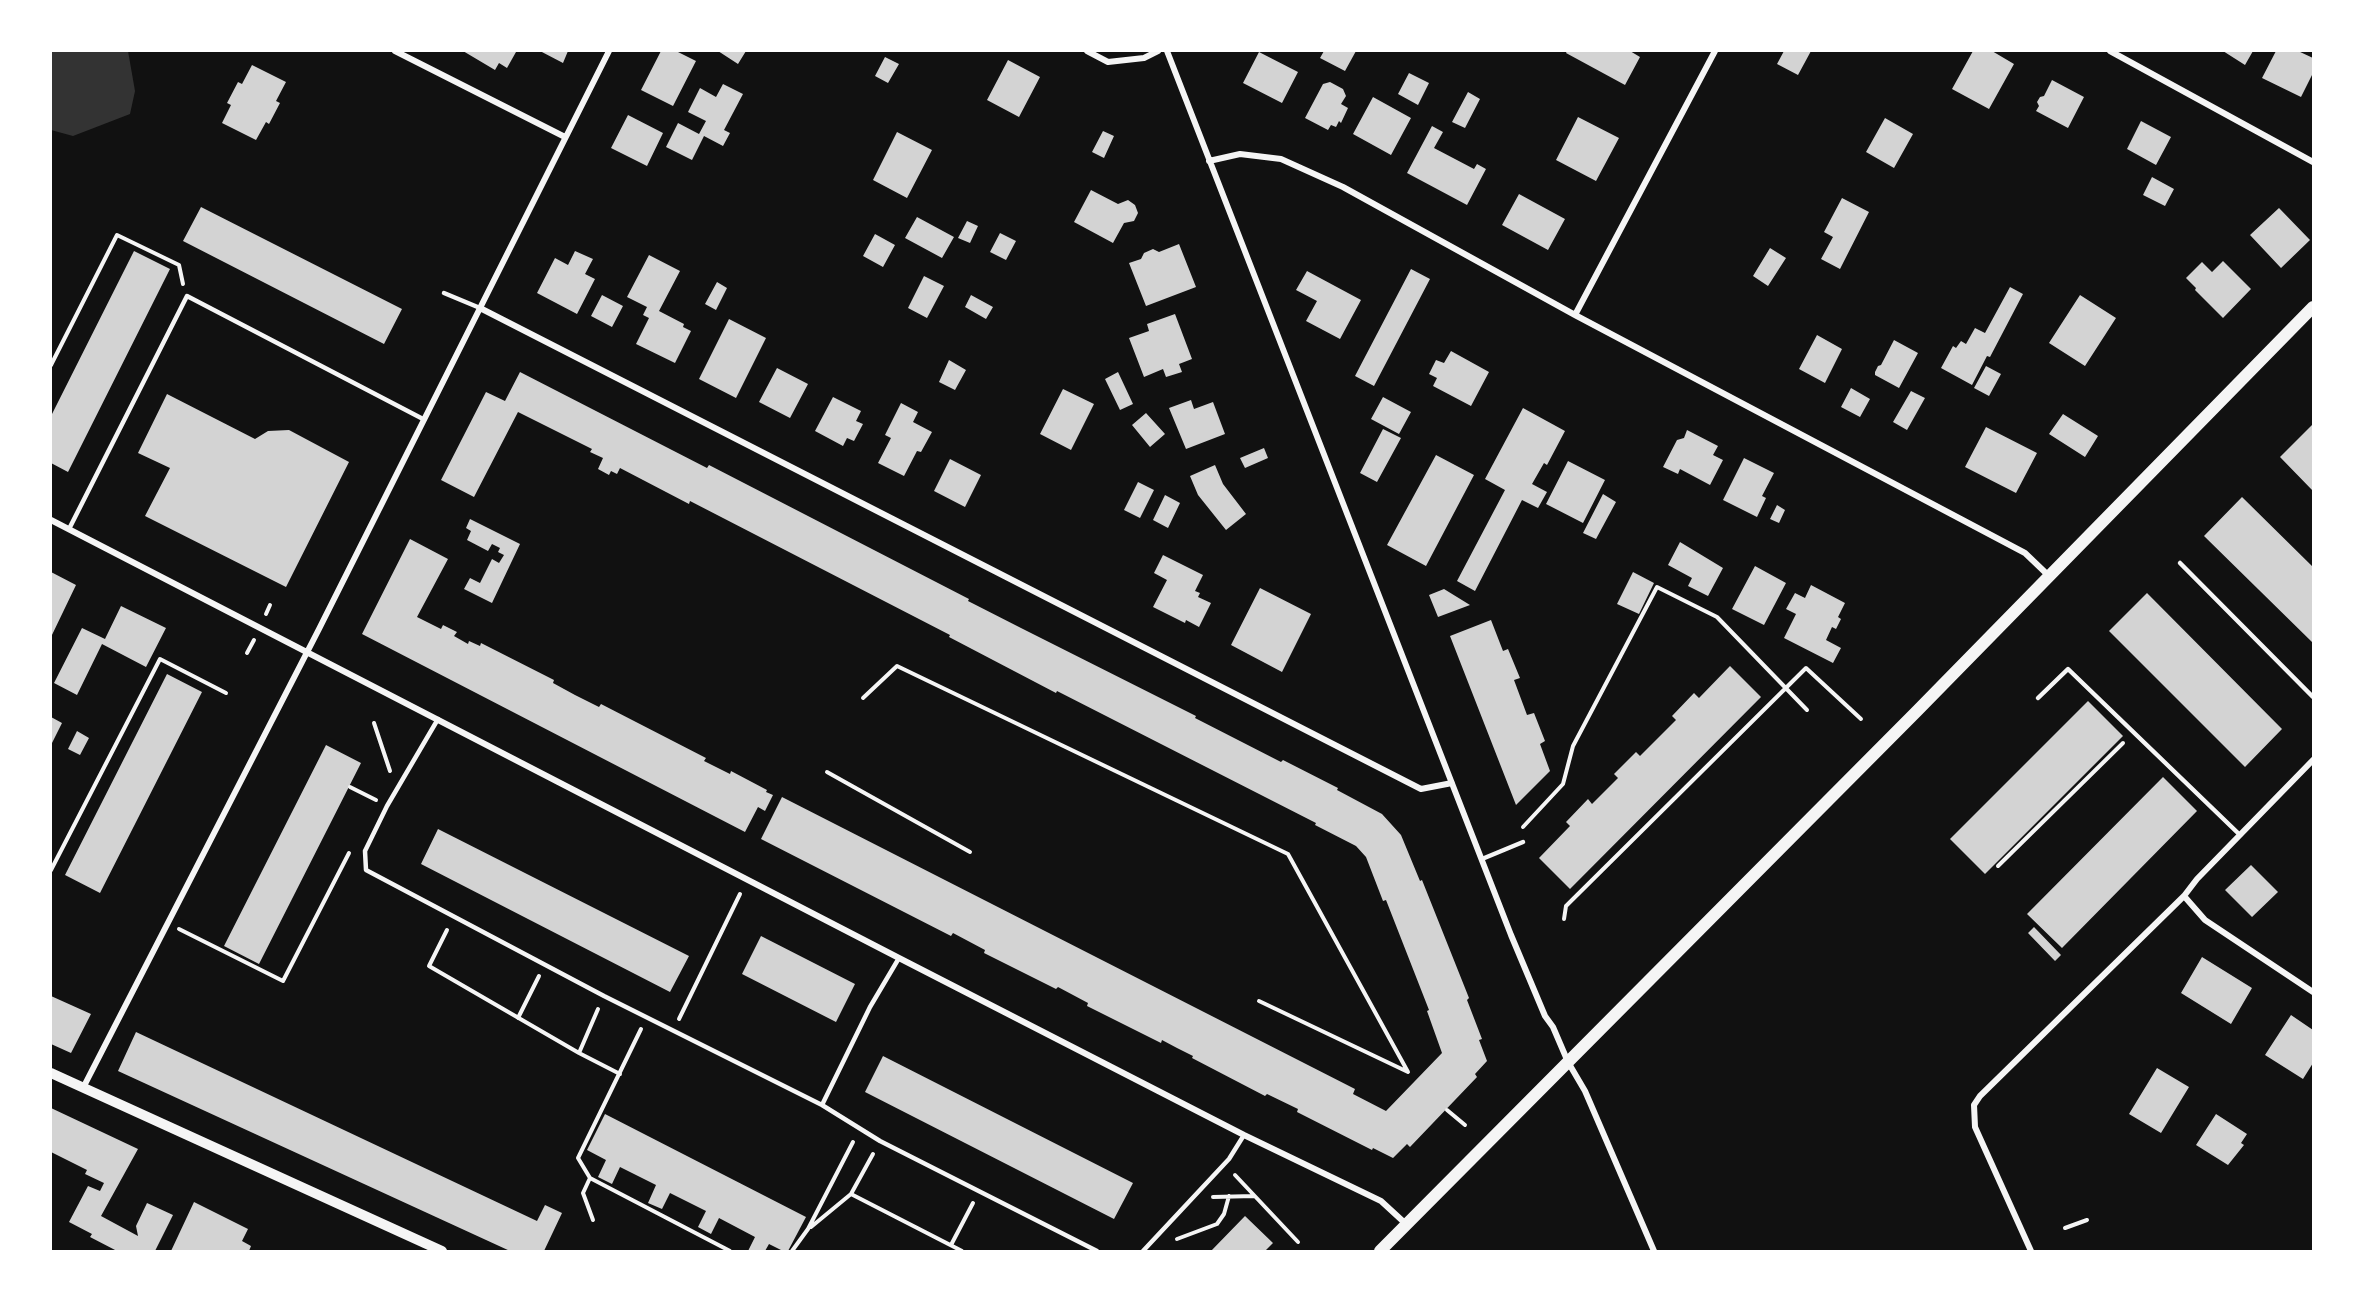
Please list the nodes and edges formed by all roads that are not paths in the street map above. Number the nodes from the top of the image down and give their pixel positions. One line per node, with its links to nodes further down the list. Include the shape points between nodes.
1 (395, 51): 8 (street)
2 (609, 51): 8 (street)
3 (1087, 51): 4 (street, via 1108,62 1144,58)
4 (1158, 51)
5 (1167, 51): 9 (street)
6 (1715, 51): 14 (street)
7 (2110, 51): 10 (street)
8 (565, 137): 13 (street)
9 (1209, 161): 14 (street, via 1240,154 1281,159 1343,187); 25 (street)
10 (2313, 162)
11 (444, 292): 13 (lane)
12 (2313, 307): 19 (main road)
13 (480, 308): 15 (street); 25 (street, via 1421,789)
14 (1575, 315): 19 (street, via 2025,554)
15 (423, 419): 17 (lane, via 187,296); 20 (street)
16 (51, 520): 17 (street)
17 (69, 529): 20 (street)
18 (2180, 563): 21 (lane)
19 (2049, 576): 32 (main road)
20 (307, 653): 23 (street); 34 (street)
21 (2313, 697)
22 (2038, 698): 26 (lane, via 2068,669)
23 (438, 719): 30 (street); 35 (lane, via 365,851 366,870)
24 (2313, 760): 26 (street)
25 (1452, 783): 28 (street)
26 (2240, 835): 29 (street)
27 (1523, 842): 28 (lane)
28 (1482, 859): 32 (street, via 1545,1016)
29 (2184, 896): 31 (street, via 2205,920); 43 (street, via 1974,1105 1975,1127)
30 (899, 958): 35 (lane); 36 (street)
31 (2313, 992)
32 (1568, 1062): 37 (main road); 42 (street, via 1585,1091)
33 (51, 1073): 34 (street)
34 (83, 1088): 38 (street)
35 (822, 1105): 39 (lane, via 880,1141)
36 (1244, 1135): 37 (street, via 1381,1201); 40 (lane, via 1224,1164)
37 (1406, 1224): 41 (main road)
38 (442, 1251)
39 (1097, 1251)
40 (1143, 1251)
41 (1380, 1251)
42 (1654, 1251)
43 (2031, 1251)

